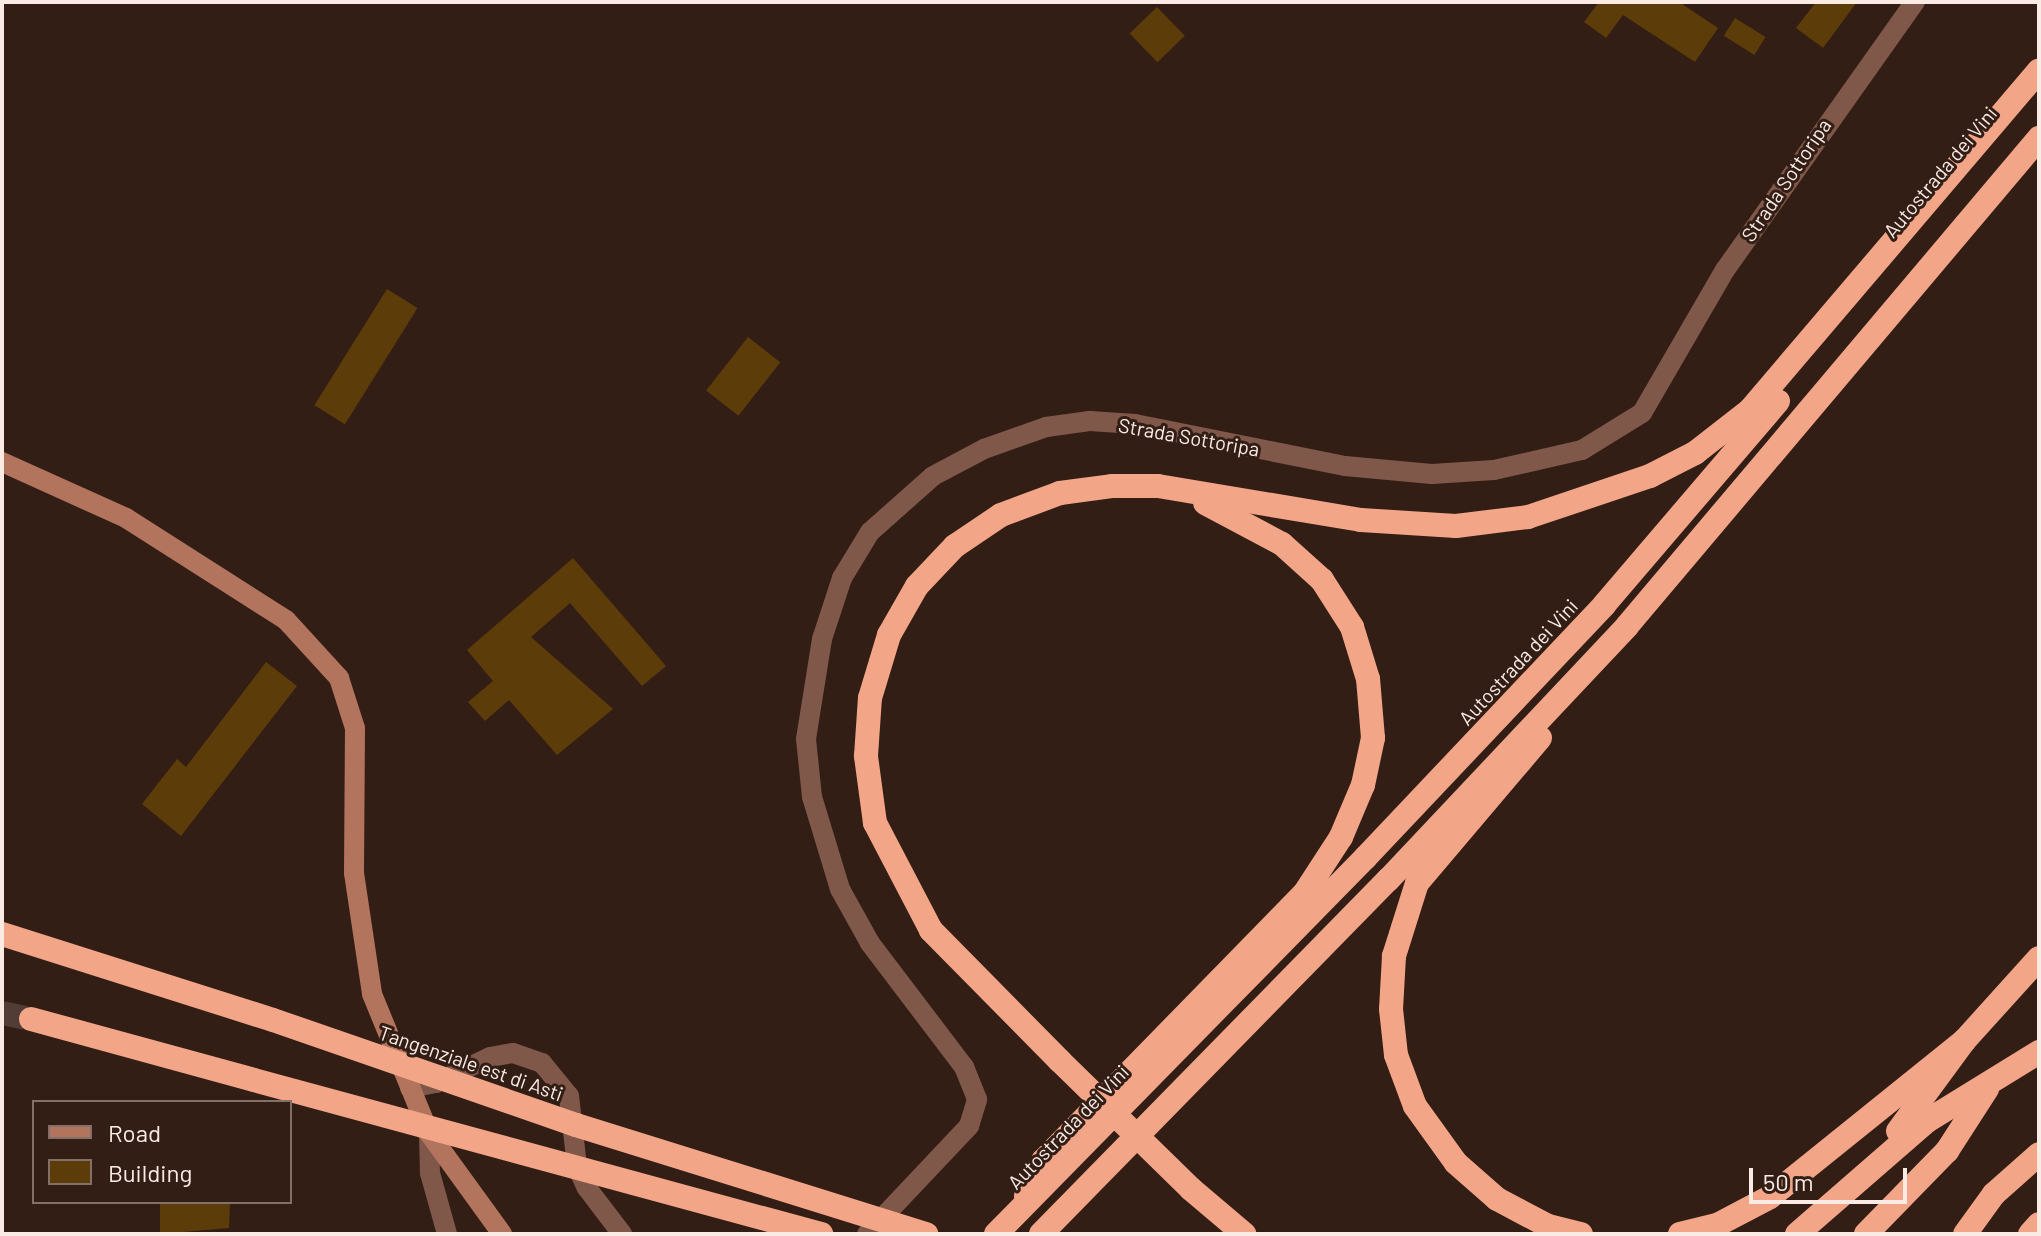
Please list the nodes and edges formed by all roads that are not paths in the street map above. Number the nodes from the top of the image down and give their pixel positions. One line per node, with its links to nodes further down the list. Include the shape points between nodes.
1 (1915, 2): 24 (street, Strada Sottoripa, via 1725,270 1642,413 1582,450 1494,470 1432,474 1345,466 1135,424 1090,421 1046,427 984,449 933,476 870,532 842,578 822,639 806,739 812,797 840,889 870,943 964,1067 977,1099 969,1126)
2 (2039, 70): 6 (highway, via 1750,410 1695,453 1650,476 1528,517 1456,526 1361,520)
3 (2039, 90): 18 (highway, Autostrada dei Vini, via 1604,605)
4 (2039, 138): 7 (highway)
5 (2, 462): 14 (street, via 126,518 286,620 339,678 355,728 354,873 360,933 372,994)
6 (1158, 486): 18 (highway, via 1226,511 1282,544 1322,580 1352,627 1368,679 1373,738 1363,785 1341,837 1304,894 1043,1161); 28 (highway, bridge, via 1060,493 1001,515 955,546 917,586 889,635 870,698 866,756 875,823 931,930 1191,1189)
7 (1627, 626): 27 (highway); 29 (highway, via 1525,759 1417,883 1394,956 1396,1055 1415,1106 1456,1163 1497,1199 1548,1226)
8 (2, 934): 25 (highway, Tangenziale est di Asti, bridge)
9 (2039, 958): 11 (highway)
10 (31, 1019): 23 (highway, bridge)
11 (1964, 1041): 17 (highway); 30 (highway, via 1770,1197 1717,1225)
12 (2039, 1052): 13 (highway)
13 (1988, 1087): 17 (highway, via 1927,1121); 32 (highway, via 1947,1151)
14 (410, 1088): 15 (street); 22 (street, via 436,1083 490,1057 513,1053 542,1063 569,1096 577,1166 587,1188)
15 (429, 1133): 20 (street, via 430,1173); 21 (street)
16 (2039, 1154): 33 (highway, via 1994,1194)
17 (1856, 1183): 31 (highway)
18 (1018, 1213): 26 (highway, Autostrada dei Vini)
19 (2039, 1224): 34 (highway)
20 (447, 1234)
21 (502, 1234)
22 (622, 1234)
23 (821, 1234)
24 (867, 1234)
25 (926, 1234)
26 (996, 1234)
27 (1041, 1234)
28 (1244, 1234)
29 (1581, 1234)
30 (1680, 1234)
31 (1797, 1234)
32 (1866, 1234)
33 (1965, 1234)
34 (2030, 1234)

